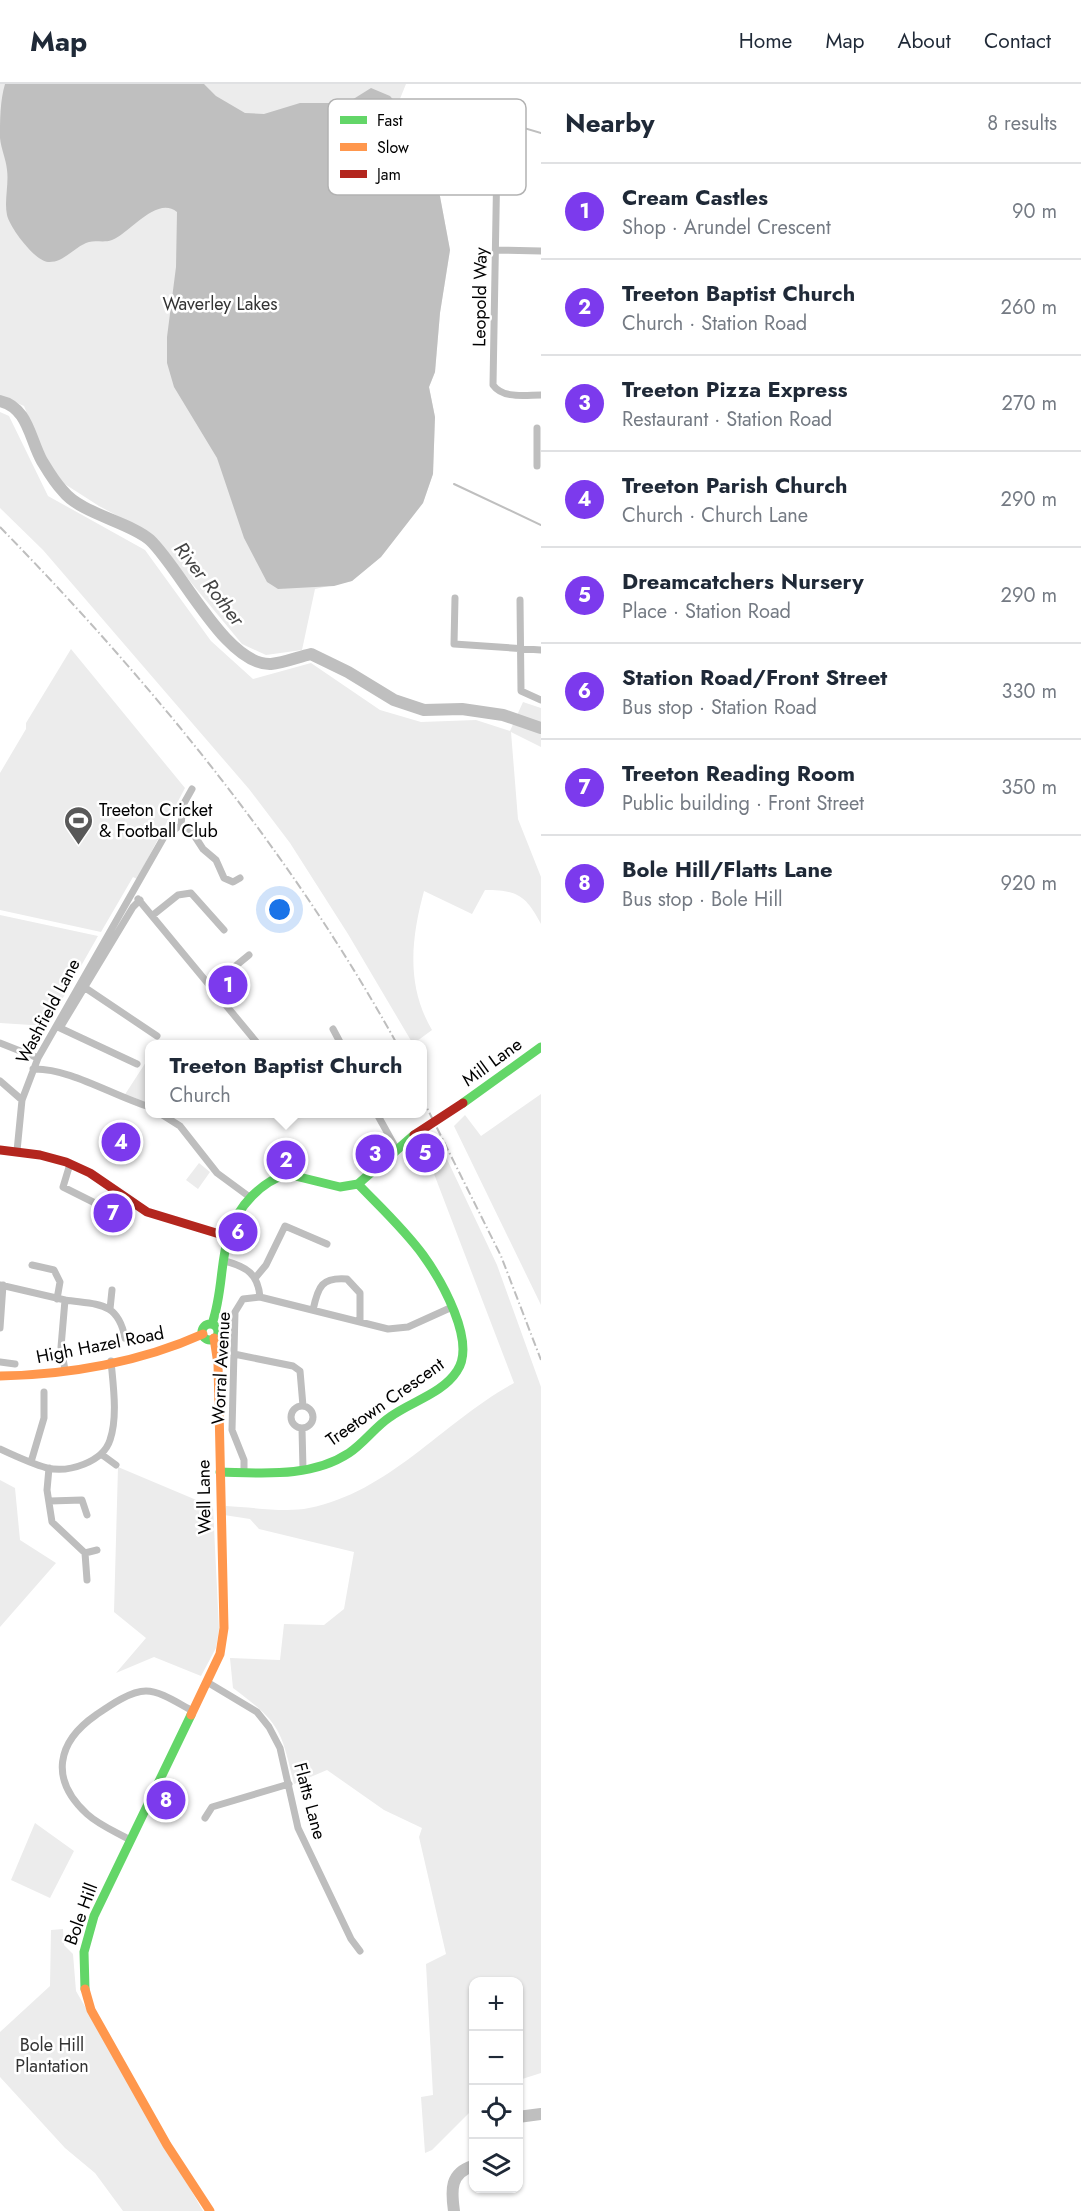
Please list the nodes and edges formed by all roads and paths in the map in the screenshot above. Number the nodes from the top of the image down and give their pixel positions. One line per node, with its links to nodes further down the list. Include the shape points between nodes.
1 (497, 195): 2 (street, Leopold Way)
2 (496, 250): 3 (street); 4 (street, Leopold Way, via 494,385 505,394)
3 (541, 251)
4 (541, 395)
5 (537, 428): 6 (street)
6 (539, 449): 7 (street)
7 (537, 466)
8 (454, 598): 10 (street, via 454,644)
9 (520, 600): 10 (street)
10 (520, 649): 11 (street); 12 (street, via 521,691)
11 (541, 650)
12 (541, 700)
13 (192, 789): 14 (street, via 183,804)
14 (182, 825): 15 (street, via 216,860 224,878 233,882); 16 (street, Washfield Lane, via 164,837)
15 (240, 878)
16 (130, 895): 17 (street); 29 (street, Washfield Lane)
17 (140, 900): 18 (street); 22 (street)
18 (153, 915): 19 (street, via 188,892 195,895); 21 (street)
19 (224, 930)
20 (249, 955): 21 (street)
21 (211, 986): 25 (street)
22 (84, 987): 24 (street); 30 (street, via 60,1028)
23 (333, 1029): 26 (street)
24 (157, 1036)
25 (255, 1040)
26 (339, 1040)
27 (0, 1043): 29 (street)
28 (541, 1047): 38 (street, Mill Lane, bridge)
29 (38, 1058): 31 (street, Washfield Lane)
30 (137, 1064)
31 (33, 1070): 33 (street, Washfield Lane); 34 (street, via 62,1073)
32 (0, 1082): 33 (street)
33 (22, 1100): 39 (street, Washfield Lane)
34 (145, 1106)
35 (168, 1118): 42 (street, via 180,1126 217,1173)
36 (381, 1118): 38 (street)
37 (0, 1150): 39 (street)
38 (397, 1150): 41 (street, Mill Lane)
39 (17, 1151): 40 (street)
40 (70, 1164): 43 (street, via 63,1187); 44 (street, via 101,1181 123,1200 156,1216)
41 (358, 1185): 42 (street, via 335,1188 298,1175 280,1175 266,1182); 54 (street, Treetown Crescent, via 424,1256)
42 (251, 1198): 44 (street)
43 (93, 1202)
44 (226, 1236): 46 (street)
45 (327, 1244): 48 (street, via 285,1226 267,1265)
46 (225, 1261): 48 (street, via 241,1265); 58 (street)
47 (32, 1265): 52 (street, via 54,1270 60,1282)
48 (256, 1277): 51 (street)
49 (2, 1285): 52 (street); 59 (street)
50 (112, 1290): 55 (street)
51 (260, 1297): 56 (street); 63 (street, Worral Avenue, via 249,1297 238,1304)
52 (57, 1299): 53 (street)
53 (65, 1300): 55 (street); 67 (street, via 61,1347)
54 (450, 1308): 57 (street, via 399,1329); 77 (street, Treetown Crescent, via 465,1346 454,1376 382,1422 348,1454)
55 (110, 1309): 61 (street, via 119,1316)
56 (313, 1310): 57 (street); 57 (street, via 318,1289 325,1281 347,1279 360,1293)
57 (360, 1322)
58 (212, 1324): 60 (street, via 204,1327); 62 (street, via 218,1330)
59 (0, 1328)
60 (203, 1334): 62 (street, via 207,1339); 64 (street, High Hazel Road, via 168,1349)
61 (125, 1338)
62 (214, 1338): 78 (street, Well Lane)
63 (234, 1354): 70 (street, via 293,1366 300,1371); 79 (street, Worral Avenue, via 232,1430 244,1460)
64 (111, 1361): 67 (street, High Hazel Road); 73 (street, via 111,1434)
65 (0, 1362): 66 (street)
66 (15, 1364)
67 (65, 1370): 68 (street, High Hazel Road)
68 (0, 1376)
69 (44, 1392): 74 (street, via 44,1418)
70 (303, 1406): 71 (street, via 312,1411 314,1418 312,1424); 71 (street, via 292,1411 291,1419)
71 (302, 1429): 77 (street)
72 (0, 1449): 74 (street)
73 (101, 1454): 75 (street); 76 (street, via 70,1467)
74 (31, 1462): 76 (street)
75 (116, 1465)
76 (49, 1468): 80 (street, via 46,1490)
77 (303, 1468): 79 (street, Treetown Crescent)
78 (220, 1472): 79 (street, Treetown Crescent); 85 (street, Well Lane, via 224,1628)
79 (244, 1473)
80 (50, 1501): 81 (street, via 82,1500); 83 (street, via 52,1522)
81 (87, 1515)
82 (97, 1550): 83 (street)
83 (86, 1553): 84 (street)
84 (87, 1580)
85 (220, 1654): 86 (street, Bole Hill)
86 (207, 1682): 87 (street, Bole Hill); 88 (street, Flatts Lane, via 257,1712 280,1748)
87 (193, 1711): 90 (street, Bole Hill); 90 (street, via 146,1691 105,1708 81,1725 67,1742 62,1758 71,1793 86,1813)
88 (289, 1784): 89 (street, via 212,1807); 91 (street, Flatts Lane, via 298,1828 309,1854)
89 (205, 1818)
90 (130, 1840): 92 (street, Bole Hill, via 86,1936 80,1969 83,1990 167,2145)
91 (360, 1951)
92 (210, 2211)

